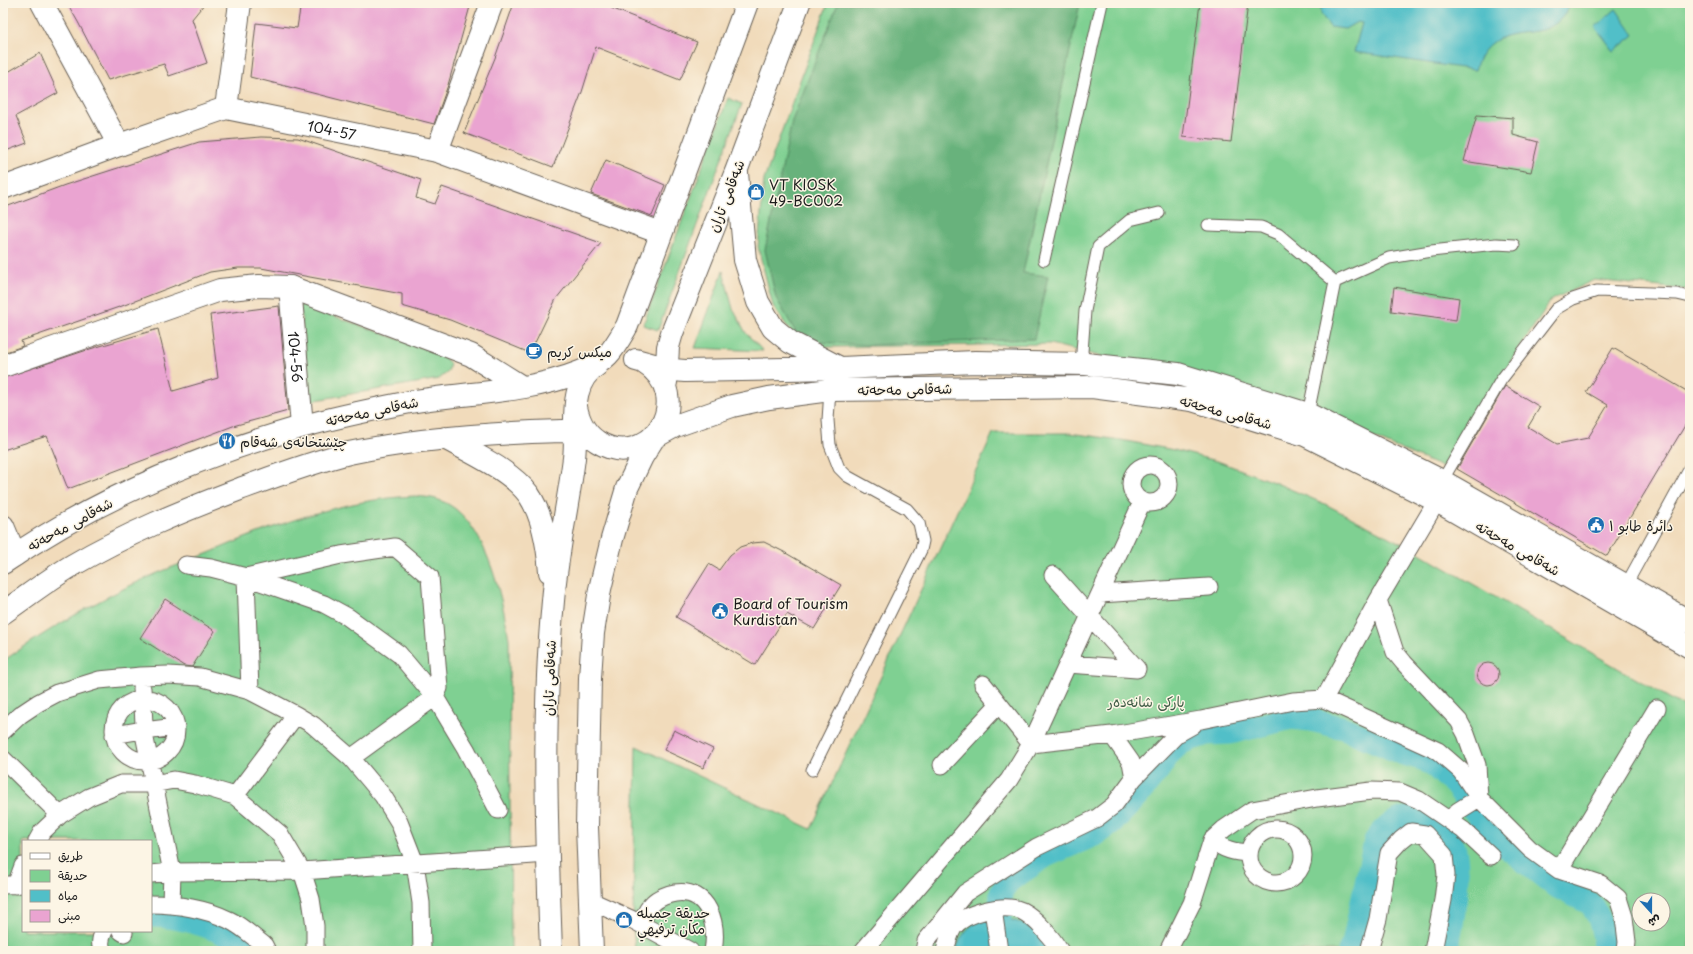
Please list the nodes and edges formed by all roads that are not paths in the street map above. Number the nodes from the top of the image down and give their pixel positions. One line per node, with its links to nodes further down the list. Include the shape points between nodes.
1 (42, 3): 8 (main road)
2 (240, 3): 7 (main road)
3 (492, 3): 9 (main road)
4 (747, 3): 14 (main road)
5 (799, 3): 10 (main road, شەقامی تاران)
6 (1102, 3): 16 (lane)
7 (226, 108): 8 (main road); 9 (main road, 104-57)
8 (119, 145): 11 (main road)
9 (437, 151): 14 (main road, 104-57)
10 (737, 169): 24 (main road, شەقامی تاران, via 672,333); 25 (main road, via 745,260 758,302 773,328 790,342)
11 (3, 188)
12 (1159, 213): 22 (lane, via 1130,220 1098,247 1086,311 1082,352)
13 (1208, 225): 17 (lane, via 1261,227 1278,234)
14 (661, 233): 21 (main road, via 627,326)
15 (1514, 245): 17 (lane, via 1496,244 1389,258)
16 (1044, 260)
17 (1335, 282): 29 (lane)
18 (290, 287): 23 (main road, via 259,286 220,290); 26 (main road, via 471,355); 30 (main road, 104-56)
19 (1690, 297): 35 (lane, via 1677,294 1597,291 1572,299 1556,309 1501,380)
20 (636, 360): 21 (main road, via 622,357); 24 (main road, شەقامی مەحەتە); 28 (main road, via 656,372)
21 (600, 363): 26 (main road, شەقامی مەحەتە, via 566,376); 31 (main road, شەقامی تاران, via 588,372 580,385 576,407)
22 (1086, 364): 25 (main road, شەقامی مەحەتە, via 975,362); 29 (main road, شەقامی مەحەتە, via 1178,374)
23 (3, 366)
24 (667, 368): 25 (main road, شەقامی مەحەتە, via 685,371); 28 (main road, شەقامی تاران)
25 (841, 368)
26 (522, 387): 30 (main road, شەقامی مەحەتە, via 415,401)
27 (830, 390): 32 (main road, شەقامی مەحەتە, via 750,401 686,421); 35 (main road, شەقامی مەحەتە, via 1092,387 1192,400 1305,435); 72 (lane, via 830,445 839,468 847,476 907,509 919,523 922,541 921,550)
28 (666, 391): 32 (main road, via 667,414)
29 (1308, 414): 35 (main road, شەقامی مەحەتە)
30 (302, 426): 38 (main road, شەقامی مەحەتە, via 224,452 145,484 82,515)
31 (585, 436): 32 (main road, via 614,449 630,449); 33 (main road, via 562,431); 45 (main road, شەقامی تاران, via 574,458)
32 (653, 436): 92 (main road, via 627,488 600,589 593,633 587,828)
33 (445, 438): 45 (main road, via 514,479 528,494 537,510 548,550); 47 (main road, via 341,456 276,475 178,512 72,565)
34 (1690, 468): 42 (lane)
35 (1439, 491): 42 (main road, شەقامی مەحەتە); 46 (street); 50 (main road, شەقامی مەحەتە)
36 (1142, 502): 44 (street)
37 (3, 526): 38 (main road)
38 (9, 559)
39 (186, 565): 41 (street, via 212,568)
40 (1053, 575): 48 (street)
41 (246, 577): 54 (street); 55 (street, via 324,604 348,617 399,654); 55 (street, via 341,555 395,547 430,577 439,688)
42 (1626, 585): 49 (main road, شەقامی مەحەتە)
43 (1209, 587): 44 (street)
44 (1100, 594): 48 (street)
45 (553, 600): 83 (main road, شەقامی تاران, via 547,694)
46 (1378, 600): 57 (street); 76 (street, via 1395,652 1460,720 1477,765)
47 (3, 613)
48 (1090, 616): 51 (street); 51 (street, via 1137,669)
49 (1690, 622)
50 (1690, 647)
51 (1068, 664): 67 (street)
52 (141, 676): 54 (street, via 200,677); 56 (street); 63 (street, via 99,680 57,694 20,715)
53 (983, 684): 58 (street)
54 (250, 691): 60 (street)
55 (435, 697): 68 (street); 77 (street)
56 (142, 699): 62 (street, via 163,704 173,716); 64 (street); 65 (street, via 121,709 114,723)
57 (1324, 699): 61 (street, via 1293,701); 76 (street, via 1438,751 1461,771)
58 (999, 704): 67 (street); 71 (street)
59 (1657, 708): 87 (street)
60 (296, 715): 68 (street, via 313,725); 75 (street)
61 (1202, 720): 66 (street); 73 (street, via 1177,734)
62 (176, 727): 64 (street); 70 (street, via 174,741 169,750)
63 (3, 731)
64 (144, 731): 65 (street); 70 (street)
65 (114, 735): 70 (street, via 119,748 126,755 136,760)
66 (1112, 735): 67 (street); 73 (street, via 1131,762)
67 (1031, 744): 106 (street, via 1009,780)
68 (351, 758): 85 (street, via 383,796 399,822)
69 (3, 759): 78 (street)
70 (149, 761): 74 (street)
71 (942, 765)
72 (812, 770)
73 (1134, 778): 107 (street, via 1114,805 1097,818 1037,847 964,893 926,941)
74 (153, 784): 75 (street, via 174,780); 78 (street, via 121,784 89,797); 89 (street)
75 (235, 796): 88 (street, via 280,834)
76 (1479, 798): 79 (street); 87 (street, via 1530,849)
77 (498, 810)
78 (60, 815): 80 (street, via 42,832)
79 (1454, 816): 81 (street, via 1400,792 1371,791 1252,810); 84 (street, via 1463,830)
80 (38, 840)
81 (1212, 840): 82 (street, via 1219,847 1234,852); 111 (street, via 1192,903)
82 (1250, 853)
83 (548, 854): 85 (street); 102 (main road, شەقامی تاران)
84 (1490, 856)
85 (415, 863): 88 (street); 101 (street, via 421,903)
86 (22, 868): 91 (street)
87 (1559, 870): 114 (street, via 1601,884 1618,898 1624,917)
88 (302, 871): 89 (street); 100 (street, via 311,899)
89 (172, 872): 90 (street); 94 (street)
90 (152, 874)
91 (14, 885)
92 (591, 901): 96 (street); 103 (main road)
93 (152, 904): 94 (street)
94 (171, 904): 99 (street, via 230,920 264,945)
95 (995, 909): 108 (street, via 970,916 954,927); 109 (street); 110 (street, via 1022,911 1046,930)
96 (641, 924): 104 (street); 105 (street, via 648,908 658,899 684,892 693,894 702,901 713,919)
97 (103, 932): 98 (street)
98 (99, 950)
99 (267, 951)
100 (315, 951)
101 (422, 951)
102 (551, 951)
103 (592, 951)
104 (690, 951)
105 (713, 951)
106 (863, 951)
107 (924, 951)
108 (945, 951)
109 (999, 951)
110 (1060, 951)
111 (1168, 951)
112 (1369, 951): 113 (street, via 1378,919 1389,853 1411,832 1425,834 1444,855 1446,875)
113 (1433, 951)
114 (1626, 951)

